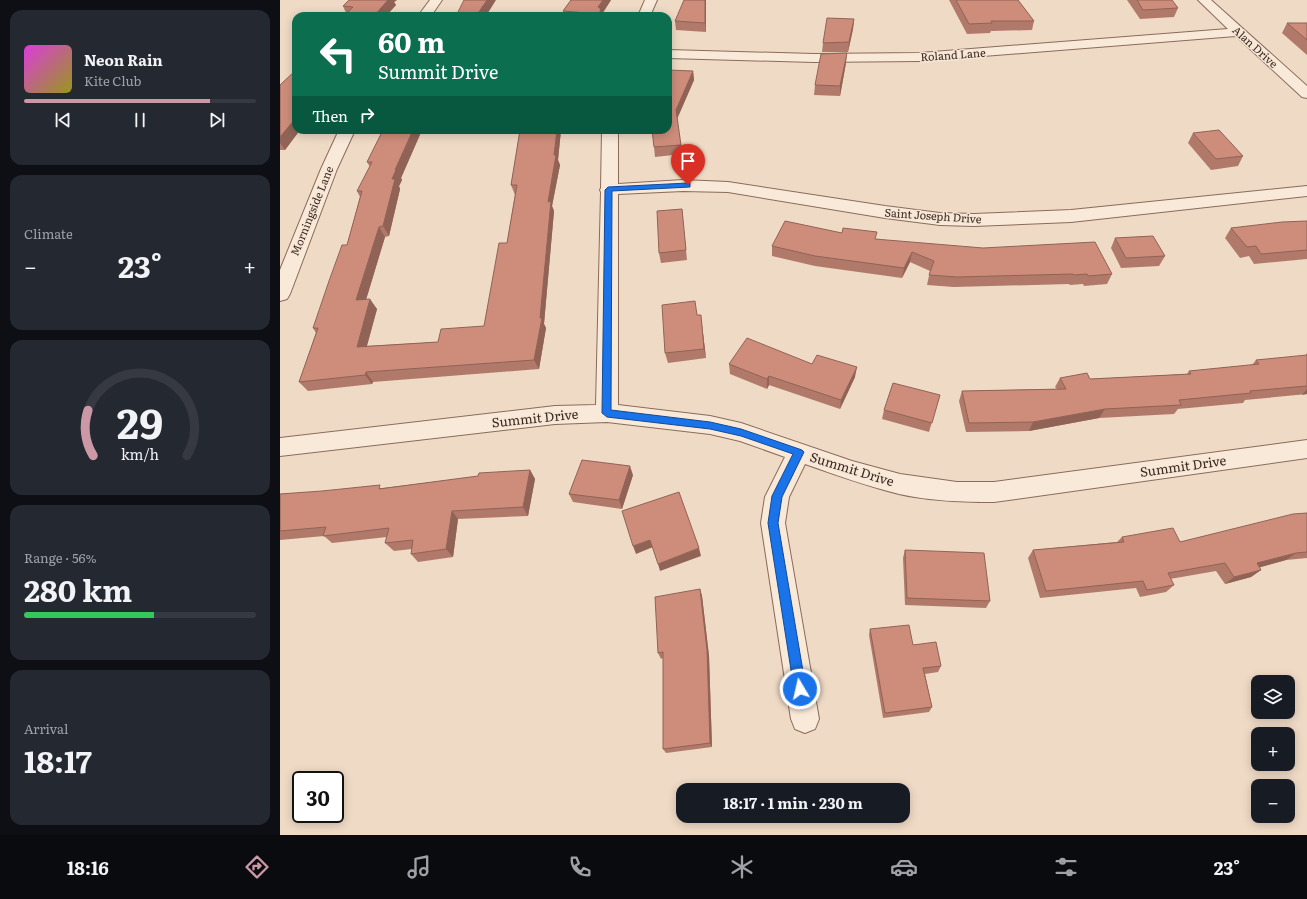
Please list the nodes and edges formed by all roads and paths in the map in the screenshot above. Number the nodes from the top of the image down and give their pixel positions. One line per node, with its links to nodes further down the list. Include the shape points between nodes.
1 (436, 0): 4 (street)
2 (651, 0): 5 (street)
3 (1204, 0): 6 (street, Alan Drive)
4 (427, 12)
5 (646, 12)
6 (1237, 32): 7 (street, Roland Lane, via 920,57 821,58); 8 (street, Alan Drive)
7 (672, 54)
8 (1307, 94)
9 (345, 134): 13 (street, Morningside Lane)
10 (610, 134): 11 (street)
11 (608, 190): 12 (street, Saint Joseph Drive, via 644,186 714,186 885,212 940,219 974,220 1071,216); 14 (street)
12 (1307, 191)
13 (280, 294)
14 (607, 413): 15 (street, Summit Drive, via 555,415); 17 (street, Summit Drive, via 710,425 741,432)
15 (280, 447)
16 (1307, 449): 17 (street, Summit Drive, via 994,492 957,492 900,484 852,471)
17 (799, 452): 18 (street, via 777,496 773,523)
18 (805, 720)

